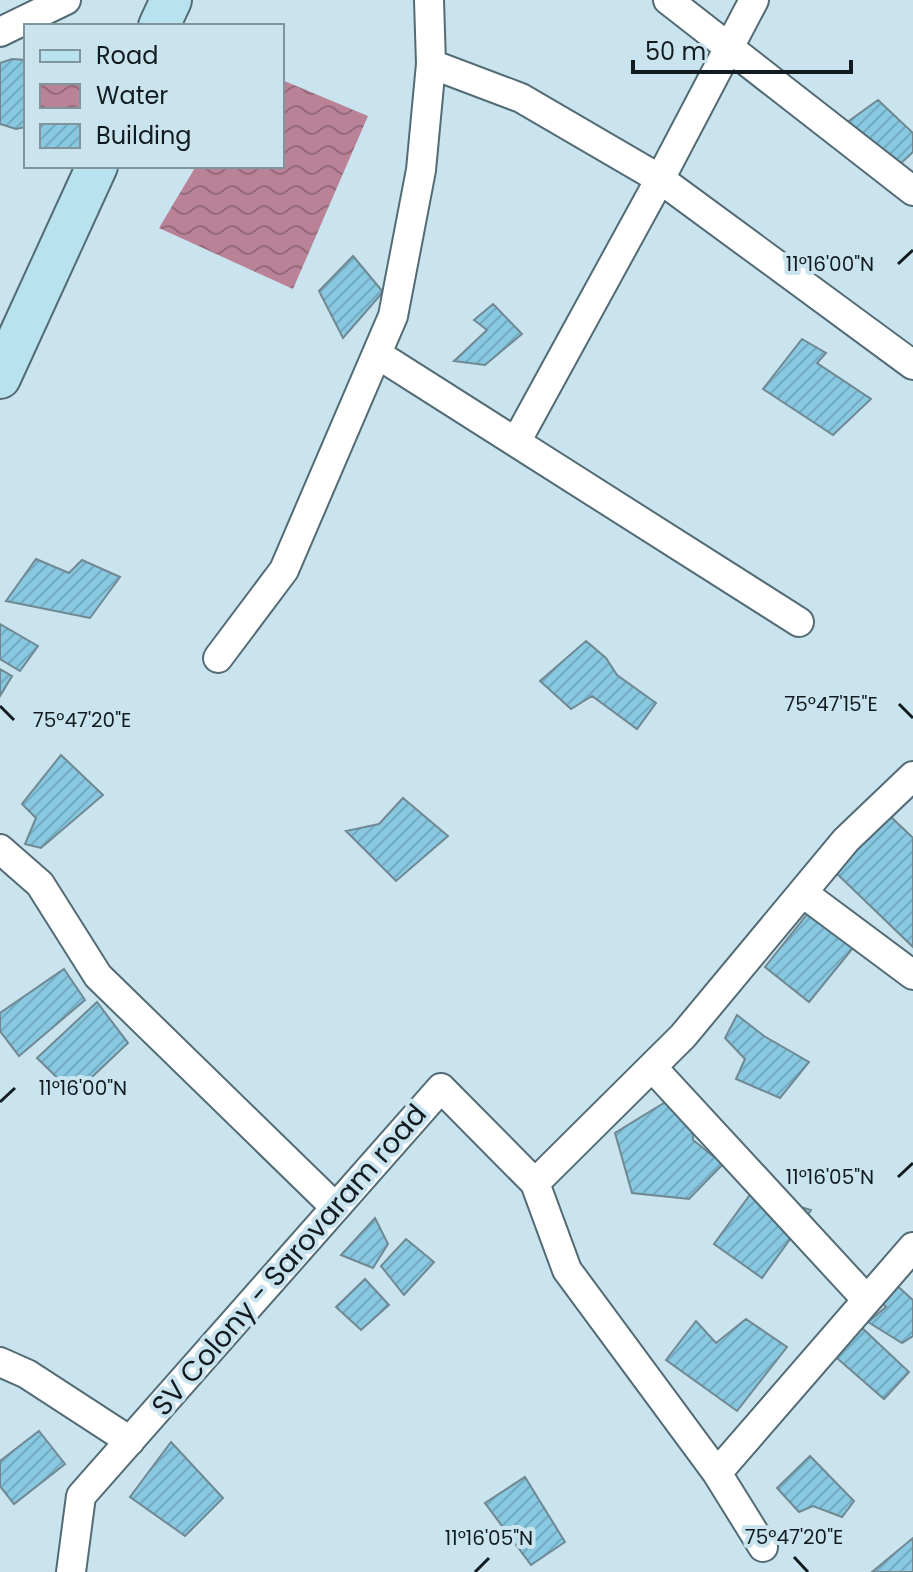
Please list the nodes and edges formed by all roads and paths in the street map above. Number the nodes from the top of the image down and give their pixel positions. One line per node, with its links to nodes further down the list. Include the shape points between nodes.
1 (66, 0): 7 (street)
2 (171, 0): 6 (main road)
3 (429, 0): 9 (street)
4 (668, 0): 8 (street)
5 (754, 0): 8 (street)
6 (160, 24)
7 (0, 32)
8 (729, 47): 11 (street); 12 (street)
9 (431, 64): 11 (street, via 521,98); 13 (street, via 421,170 393,316)
10 (96, 168): 15 (main road)
11 (660, 179): 14 (street); 16 (street)
12 (913, 191)
13 (377, 354): 16 (street); 18 (street, via 284,570)
14 (913, 365)
15 (0, 378)
16 (516, 442): 17 (street)
17 (799, 622)
18 (218, 658)
19 (913, 776): 21 (street, via 846,840)
20 (0, 849): 25 (street, via 40,884 98,976)
21 (803, 893): 22 (street); 23 (street)
22 (913, 975)
23 (652, 1067): 24 (street); 27 (street)
24 (535, 1183): 25 (street, SV Colony - Sarovaram road, via 441,1088); 30 (street, via 567,1270)
25 (335, 1207): 29 (street, SV Colony - Sarovaram road)
26 (913, 1247): 27 (street)
27 (867, 1300): 30 (street)
28 (0, 1362): 29 (street)
29 (130, 1441): 32 (street, SV Colony - Sarovaram road, via 81,1496)
30 (717, 1473): 31 (street)
31 (763, 1547)
32 (71, 1572)

